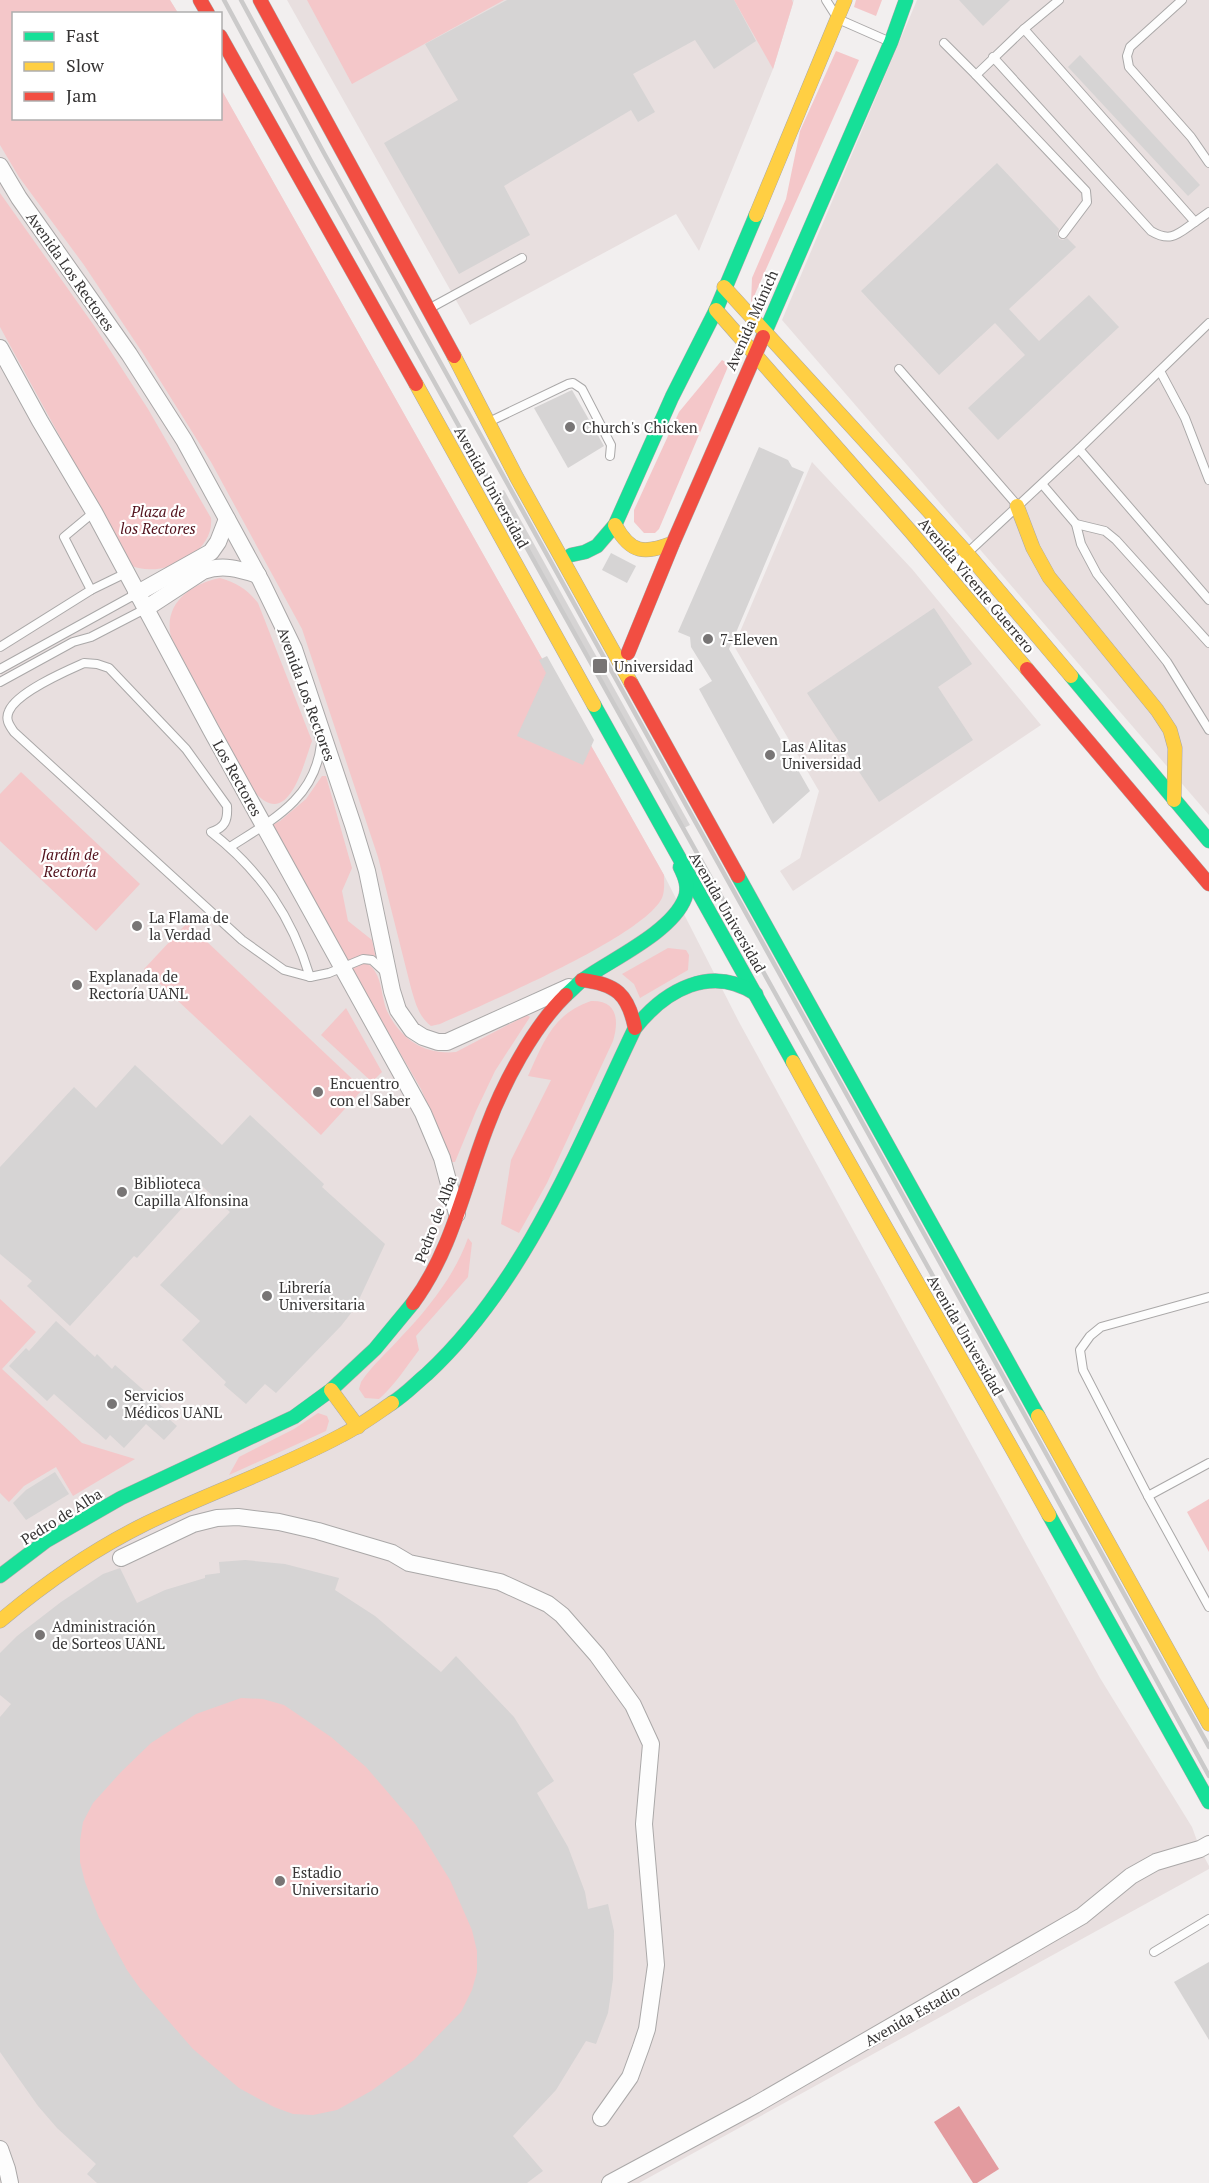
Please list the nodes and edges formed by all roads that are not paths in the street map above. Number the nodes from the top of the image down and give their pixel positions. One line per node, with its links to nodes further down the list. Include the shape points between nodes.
1 (260, 0): 21 (main road, Avenida Universidad)
2 (826, 0): 7 (lane)
3 (845, 0): 7 (main road)
4 (906, 0): 10 (main road, Avenida Múnich)
5 (1059, 0): 8 (lane)
6 (1182, 0): 14 (lane, via 1130,47 1127,56 1129,67)
7 (838, 19): 10 (lane); 20 (main road)
8 (1024, 29): 12 (lane); 17 (lane)
9 (222, 40): 34 (main road, Avenida Universidad)
10 (891, 42): 24 (main road, Avenida Múnich)
11 (944, 43): 13 (lane)
12 (993, 57): 13 (lane); 17 (lane, via 1151,231 1163,238 1175,236)
13 (976, 75): 18 (lane, via 1086,191 1087,202)
14 (1209, 163)
15 (0, 166): 40 (street, Avenida Los Rectores, via 129,354 184,440)
16 (1209, 212): 17 (lane)
17 (1196, 222)
18 (1063, 234)
19 (522, 258): 21 (lane)
20 (724, 287): 22 (main road); 24 (main road, Avenida Vicente Guerrero)
21 (429, 309): 25 (main road, Avenida Universidad)
22 (716, 310): 26 (main road, Avenida Vicente Guerrero); 42 (main road)
23 (1209, 323): 29 (lane)
24 (764, 331): 26 (main road, Avenida Múnich); 44 (main road, Avenida Vicente Guerrero)
25 (448, 345): 30 (main road); 32 (main road, Avenida Universidad)
26 (755, 353): 43 (main road, Avenida Múnich); 47 (main road, Avenida Vicente Guerrero)
27 (2, 356): 39 (street, Los Rectores)
28 (899, 369): 38 (lane)
29 (1160, 371): 33 (lane); 36 (lane, via 1185,418)
30 (450, 378)
31 (453, 421): 34 (main road)
32 (488, 423): 35 (lane, via 573,383 582,389 601,425 611,445); 85 (main road, Avenida Universidad)
33 (1079, 449): 37 (lane); 51 (lane)
34 (455, 453): 62 (main road, Avenida Universidad)
35 (610, 456)
36 (1209, 480)
37 (1042, 484): 38 (lane); 41 (lane)
38 (1017, 506): 44 (lane); 60 (main road, via 1049,577 1170,730 1175,748)
39 (94, 512): 46 (street, Los Rectores); 49 (lane, via 64,537)
40 (227, 519): 48 (street, Avenida Los Rectores); 50 (street, via 211,552)
41 (1076, 524): 53 (lane, via 1105,531 1116,540); 58 (lane, via 1097,574 1167,662)
42 (615, 525): 43 (main road, via 621,537 637,550 647,552); 45 (main road, via 598,546)
43 (673, 543): 55 (main road, Avenida Múnich)
44 (967, 553): 47 (lane); 60 (main road, Avenida Vicente Guerrero)
45 (571, 555)
46 (126, 573): 49 (lane); 50 (street, Los Rectores)
47 (946, 573): 65 (main road, Avenida Vicente Guerrero)
48 (258, 575): 52 (street, via 236,568 203,571); 59 (street, Avenida Los Rectores, via 294,649)
49 (91, 590): 54 (lane)
50 (136, 594): 52 (street, Los Rectores); 56 (lane)
51 (1209, 600)
52 (145, 609): 57 (lane); 61 (street, Los Rectores)
53 (1209, 643)
54 (0, 647)
55 (628, 653)
56 (0, 669)
57 (0, 682)
58 (1209, 730)
59 (322, 733): 61 (lane, via 320,753 306,786 289,808); 68 (street, Avenida Los Rectores, via 367,871)
60 (1174, 800): 63 (main road, Avenida Vicente Guerrero)
61 (264, 825): 64 (lane); 66 (street, Los Rectores)
62 (667, 838): 69 (main road, Pedro de Alba, via 686,880 686,896 680,908 651,937); 70 (main road, Avenida Universidad)
63 (1209, 841)
64 (230, 847): 67 (lane, via 267,885 290,924); 67 (lane, via 211,832 225,825 227,806 186,749 109,669 84,663 58,674 8,712 8,723 14,732 242,940 284,970)
65 (1209, 884)
66 (342, 967): 67 (lane); 68 (lane, via 369,959); 72 (street, Los Rectores, via 423,1113 442,1158)
67 (310, 977)
68 (391, 980): 69 (street, Avenida Los Rectores, via 403,1019 412,1030 438,1042 458,1038)
69 (582, 980): 71 (main road, via 599,981 618,991 629,1006); 72 (main road, Pedro de Alba, via 547,1016 508,1077 486,1128)
70 (756, 994): 71 (main road, via 738,983 699,981 665,997); 79 (main road, Avenida Universidad)
71 (635, 1028): 75 (main road, via 532,1237 484,1311 425,1376)
72 (458, 1215): 74 (main road, Pedro de Alba, via 432,1275 402,1318)
73 (1209, 1296): 77 (lane, via 1101,1327 1080,1350 1083,1370)
74 (331, 1390): 75 (main road); 80 (main road, Pedro de Alba, via 294,1417 155,1481 78,1522)
75 (358, 1427): 83 (main road, via 118,1538)
76 (1209, 1463): 77 (lane)
77 (1148, 1496): 82 (lane)
78 (121, 1558): 91 (street, via 206,1520 238,1517 279,1522 392,1553 409,1563 500,1582 548,1604 582,1637 633,1705 647,1732 651,1752 644,1824 654,1921 652,1997 647,2029 630,2076)
79 (1075, 1562): 81 (main road); 87 (main road, Avenida Universidad)
80 (0, 1576)
81 (1114, 1603)
82 (1209, 1607)
83 (0, 1621)
84 (1144, 1636): 85 (main road)
85 (1183, 1677): 86 (main road, Avenida Universidad)
86 (1209, 1724)
87 (1209, 1802)
88 (1209, 1844): 94 (street, Avenida Estadio, via 1137,1872 1082,1916 755,2105)
89 (1209, 1919): 90 (lane)
90 (1154, 1952)
91 (601, 2118)
92 (0, 2149): 93 (street)
93 (10, 2183)
94 (610, 2183)

